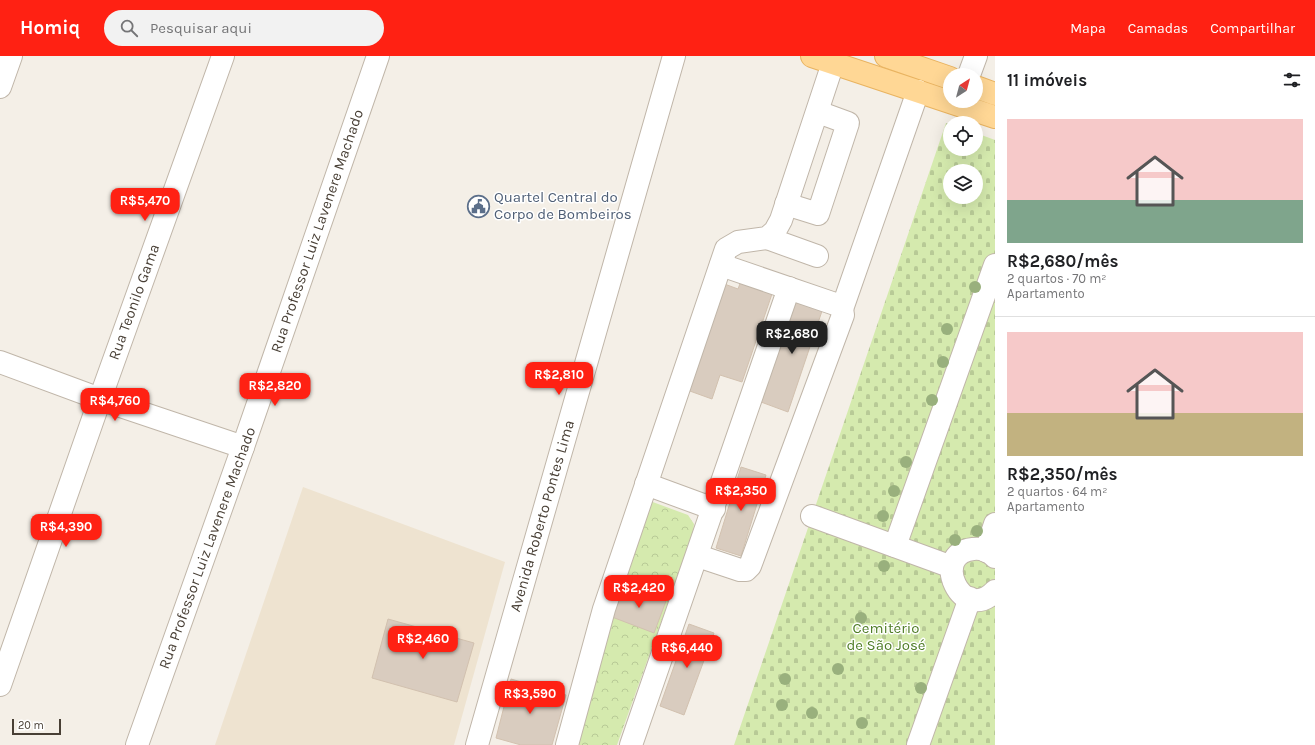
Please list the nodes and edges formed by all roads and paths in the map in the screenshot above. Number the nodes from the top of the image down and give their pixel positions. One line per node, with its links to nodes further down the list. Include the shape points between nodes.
1 (11, 56): 11 (street)
2 (223, 56): 25 (street, Rua Teonilo Gama)
3 (378, 56): 26 (street, Rua Professor Luiz Lavenere Machado)
4 (674, 56): 39 (street, Avenida Roberto Pontes Lima)
5 (812, 56): 8 (main road)
6 (886, 56): 10 (main road)
7 (976, 56): 9 (street)
8 (834, 63): 13 (main road); 15 (street)
9 (972, 68)
10 (943, 76)
11 (0, 87)
12 (983, 90): 14 (main road)
13 (918, 91): 16 (main road); 23 (street)
14 (995, 94)
15 (818, 112): 17 (street); 17 (street, via 848,123 818,214)
16 (995, 117)
17 (786, 204): 18 (street, via 775,231)
18 (767, 238): 19 (street); 20 (street, via 738,242)
19 (817, 256)
20 (723, 257): 22 (street); 27 (street)
21 (995, 265): 31 (street)
22 (789, 288): 23 (street, via 838,305); 28 (street)
23 (842, 309): 33 (street, via 842,315 750,566 746,570 740,570)
24 (0, 362): 25 (street)
25 (100, 399): 26 (street); 37 (street, Rua Teonilo Gama)
26 (243, 447): 38 (street, Rua Professor Luiz Lavenere Machado)
27 (646, 484): 28 (street); 40 (street, via 604,610)
28 (714, 509): 33 (street)
29 (812, 516): 31 (street)
30 (995, 524): 32 (street)
31 (895, 546): 34 (street)
32 (990, 554): 34 (street, via 969,550 956,559)
33 (698, 556): 41 (street)
34 (952, 567): 36 (street, via 951,575 957,590)
35 (995, 591): 36 (street, via 988,597)
36 (970, 598): 42 (street)
37 (0, 685)
38 (137, 745)
39 (476, 745)
40 (567, 745)
41 (632, 745)
42 (918, 745)

